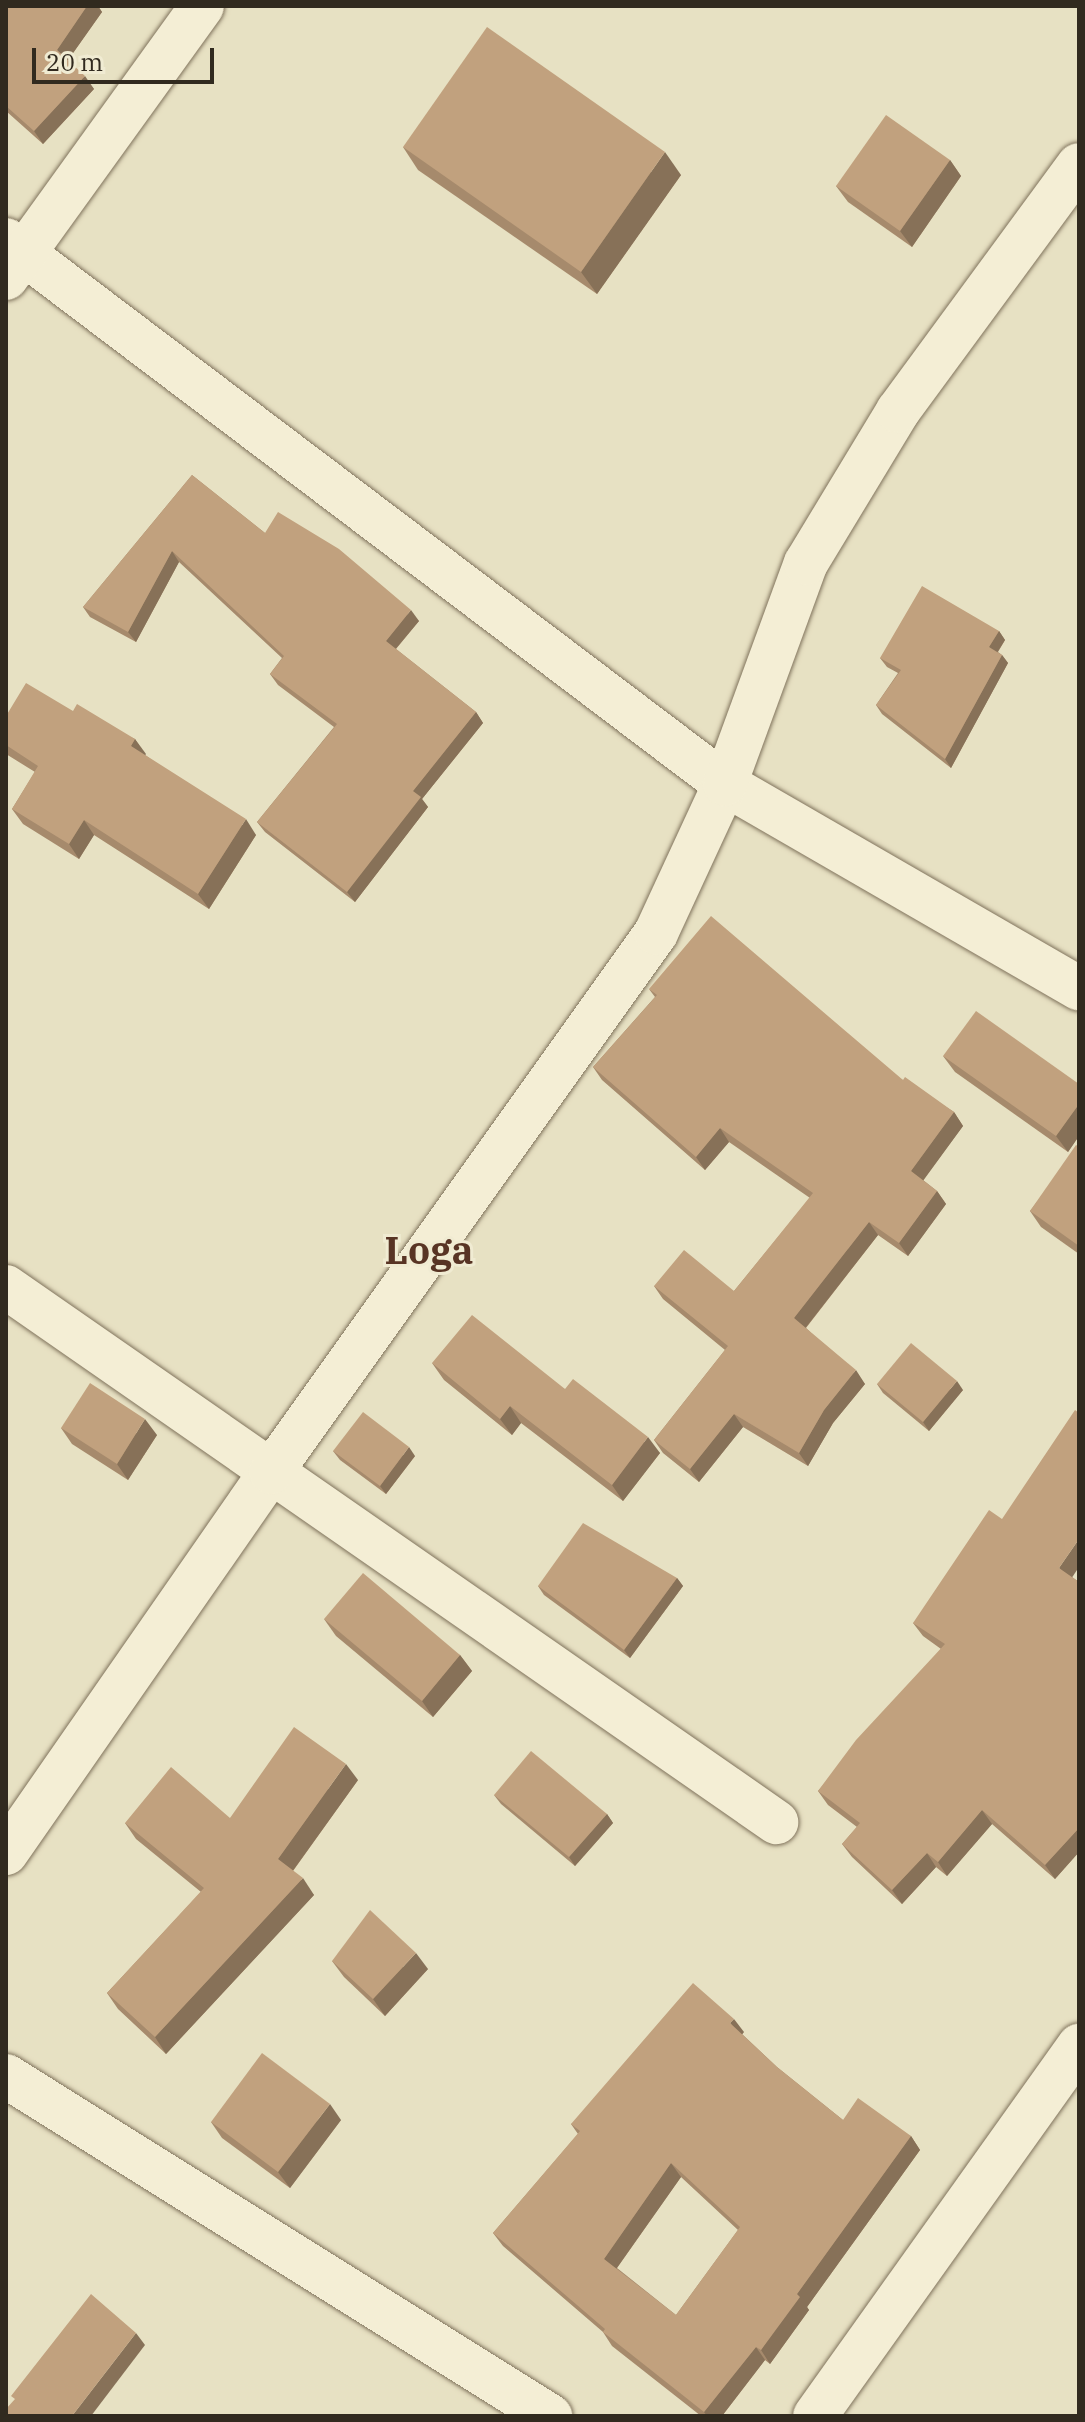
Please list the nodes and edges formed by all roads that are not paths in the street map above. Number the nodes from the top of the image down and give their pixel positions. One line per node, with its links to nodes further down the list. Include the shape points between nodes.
1 (202, 6): 3 (street)
2 (1079, 165): 4 (street, via 898,411 806,563)
3 (12, 257): 4 (street)
4 (725, 784): 5 (street); 7 (street, via 656,933)
5 (1079, 988)
6 (6, 1287): 7 (street)
7 (271, 1472): 8 (street); 9 (street)
8 (776, 1822)
9 (6, 1853)
10 (1079, 2046): 13 (street)
11 (6, 2076): 12 (street)
12 (550, 2416)
13 (815, 2416)

